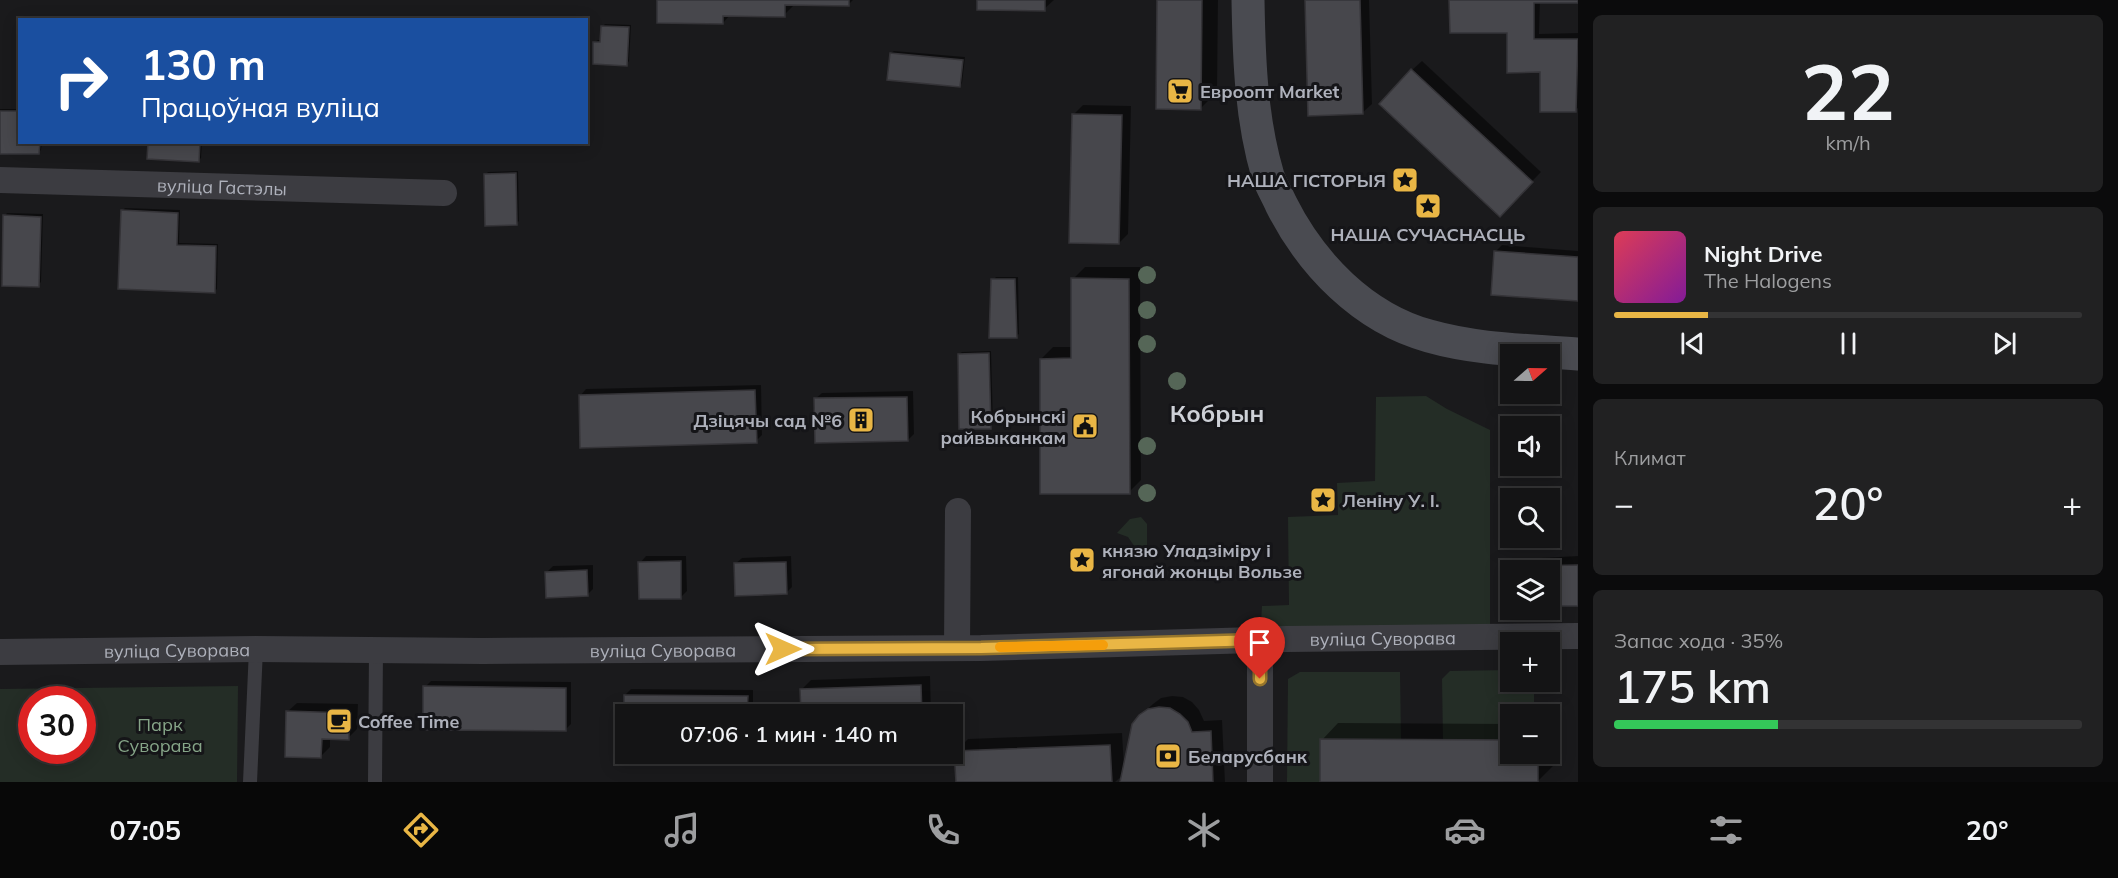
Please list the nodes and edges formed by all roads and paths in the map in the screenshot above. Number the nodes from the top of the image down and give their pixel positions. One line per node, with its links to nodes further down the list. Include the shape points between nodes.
1 (1248, 0): 4 (main road, via 1249,58 1258,134 1269,179 1291,223 1319,263 1384,318 1427,336 1472,346)
2 (0, 180): 3 (street, вуліца Гастэлы)
3 (444, 193)
4 (1578, 354)
5 (958, 511): 8 (street)
6 (1578, 636): 7 (street, вуліца Суворава)
7 (1260, 640): 8 (street, вуліца Суворава); 14 (street)
8 (957, 648): 10 (street, вуліца Суворава)
9 (256, 649): 10 (street, вуліца Суворава); 11 (street, вуліца Суворава); 12 (lane)
10 (376, 650): 13 (lane)
11 (0, 652)
12 (250, 782)
13 (375, 782)
14 (1260, 782)

